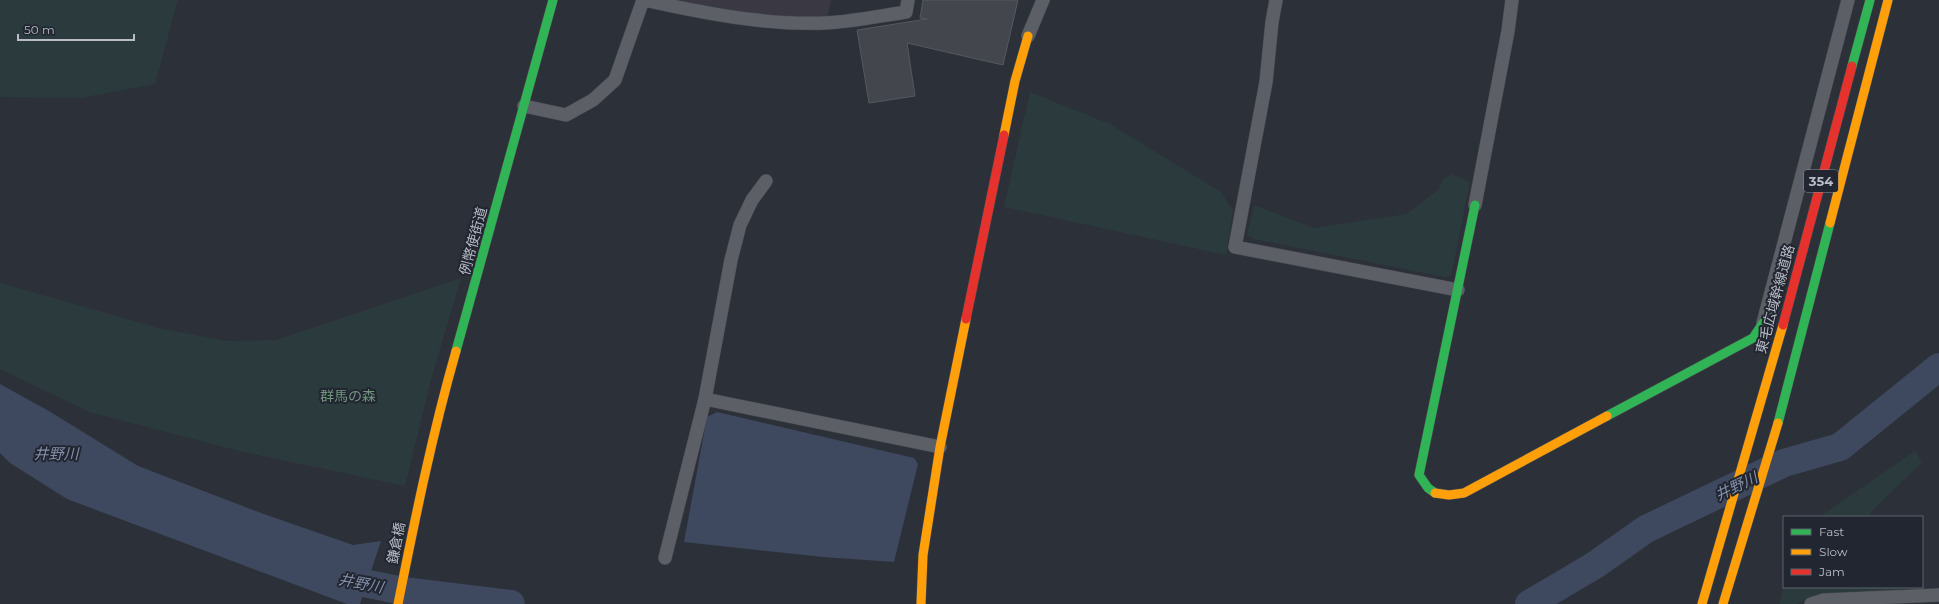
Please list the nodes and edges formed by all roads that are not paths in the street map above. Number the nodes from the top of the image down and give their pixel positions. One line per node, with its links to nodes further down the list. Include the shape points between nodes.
1 (553, 0): 11 (main road, 例幣使街道)
2 (644, 0): 3 (street, via 713,15 764,21 825,23 906,12); 11 (street, via 615,80 593,100 566,115)
3 (908, 0)
4 (1043, 0): 10 (street)
5 (1276, 0): 14 (street, via 1266,82 1235,246)
6 (1512, 0): 13 (street)
7 (1848, 0): 15 (street)
8 (1870, 0): 23 (main road, 東毛広域幹線道路 / 354, via 1773,363)
9 (1888, 0): 24 (main road, 354, via 1798,350 1763,474)
10 (1028, 36): 17 (main road, via 1014,89)
11 (524, 106): 18 (main road, 例幣使街道, via 442,400)
12 (766, 181): 16 (street, via 752,200 740,225)
13 (1475, 205): 14 (main road)
14 (1458, 290): 15 (main road, via 1419,475 1425,486 1435,494 1445,496 1464,493 1753,338)
15 (1763, 323)
16 (705, 399): 17 (street); 19 (street)
17 (940, 447): 22 (main road, via 923,555)
18 (421, 488): 21 (main road, 鎌倉橋)
19 (666, 558)
20 (1939, 595): 25 (street, via 1824,600)
21 (398, 604)
22 (921, 604)
23 (1702, 604)
24 (1722, 604)
25 (1811, 604)

